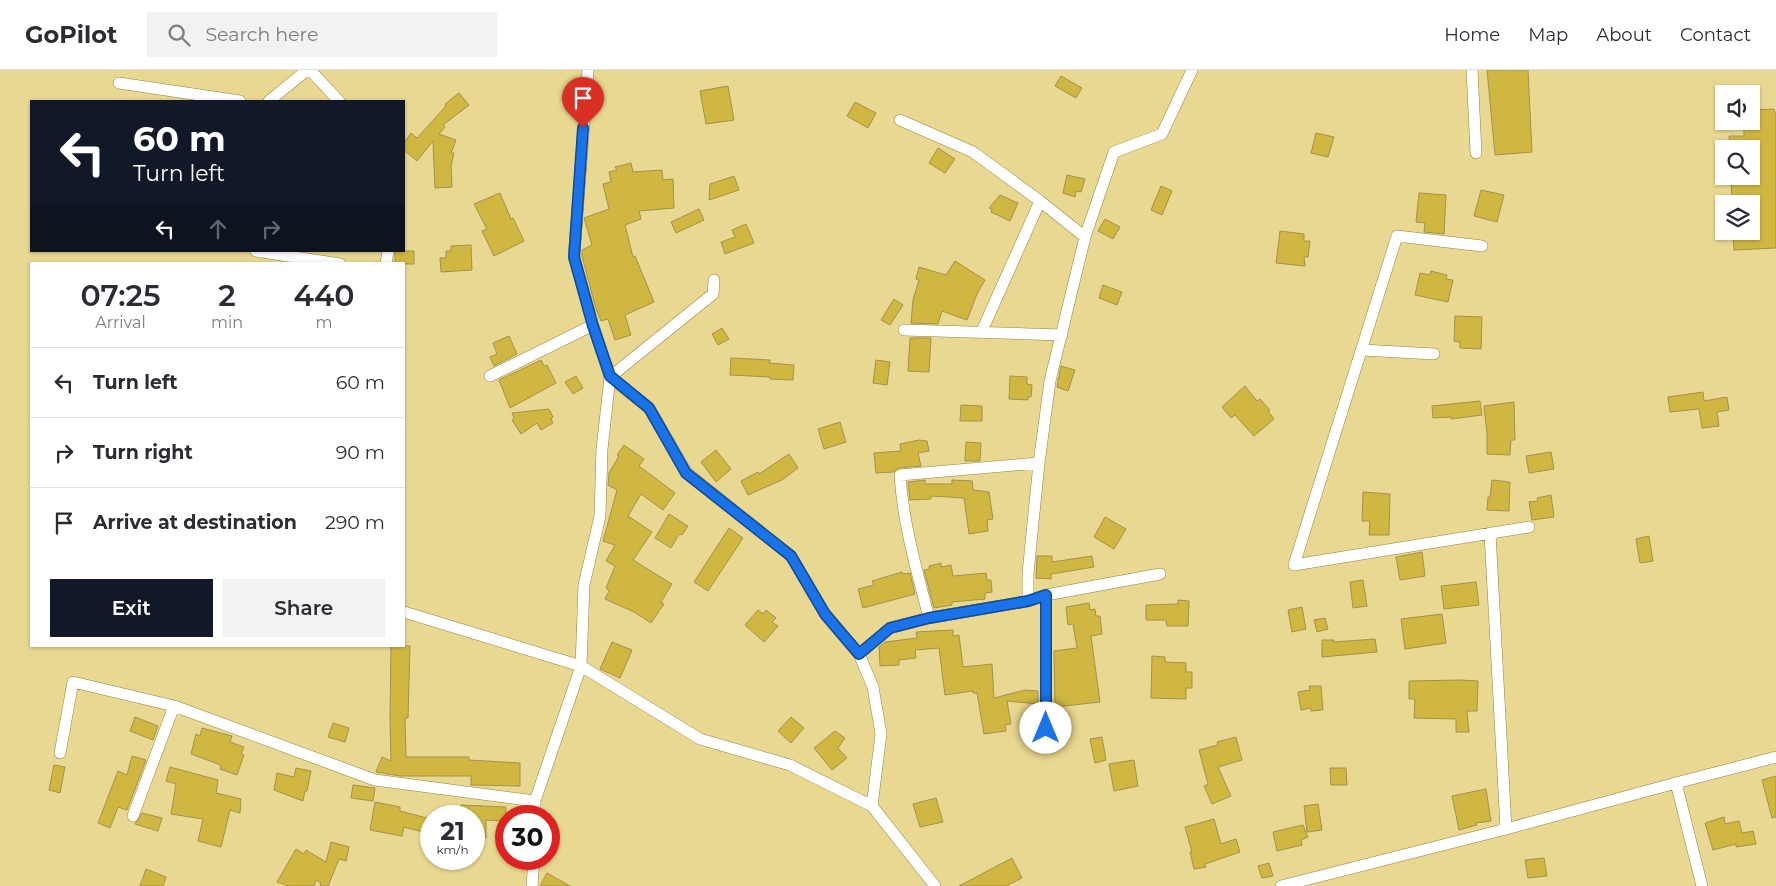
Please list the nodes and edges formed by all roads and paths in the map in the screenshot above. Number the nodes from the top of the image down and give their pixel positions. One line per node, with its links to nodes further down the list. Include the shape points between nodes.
1 (309, 70): 7 (street); 8 (street)
2 (588, 70): 17 (street, via 574,257)
3 (1192, 70): 12 (street, via 1162,134 1114,152)
4 (1472, 70): 10 (street)
5 (119, 83): 6 (street)
6 (233, 100)
7 (270, 100)
8 (338, 100)
9 (900, 120): 11 (street, via 973,152)
10 (1476, 153)
11 (1040, 201): 12 (street); 19 (street)
12 (1085, 236): 20 (street)
13 (1482, 246): 21 (street, via 1397,236)
14 (262, 252): 15 (street)
15 (327, 262)
16 (714, 280): 24 (street, via 713,294)
17 (593, 326): 23 (street); 24 (street)
18 (904, 330): 19 (street)
19 (981, 333): 20 (street)
20 (1062, 335): 25 (street, via 1050,382)
21 (1362, 350): 22 (street); 27 (street, via 1294,565)
22 (1434, 354)
23 (490, 376)
24 (610, 376): 33 (street, via 649,408 686,473 791,556 825,614); 34 (street, via 602,449 600,516 584,585)
25 (1039, 463): 30 (street); 32 (street, via 900,476 908,534)
26 (1529, 527): 27 (street)
27 (1490, 533): 44 (street)
28 (1160, 574): 29 (street)
29 (1046, 595): 30 (street); 36 (street)
30 (1028, 601): 32 (street)
31 (405, 612): 34 (street)
32 (929, 618): 33 (street, via 890,628)
33 (859, 654): 42 (street, via 873,687 881,734)
34 (581, 666): 40 (street); 42 (street, via 700,739 790,766)
35 (174, 706): 37 (street, via 73,682); 40 (street, via 375,780); 43 (street)
36 (1046, 728)
37 (60, 752)
38 (1776, 757): 39 (street)
39 (1676, 783): 44 (street); 49 (street)
40 (535, 801): 41 (street)
41 (535, 805)
42 (872, 806): 47 (street)
43 (133, 816)
44 (1506, 829): 48 (street)
45 (533, 870): 46 (street)
46 (532, 886)
47 (935, 886)
48 (1281, 886)
49 (1702, 886)

